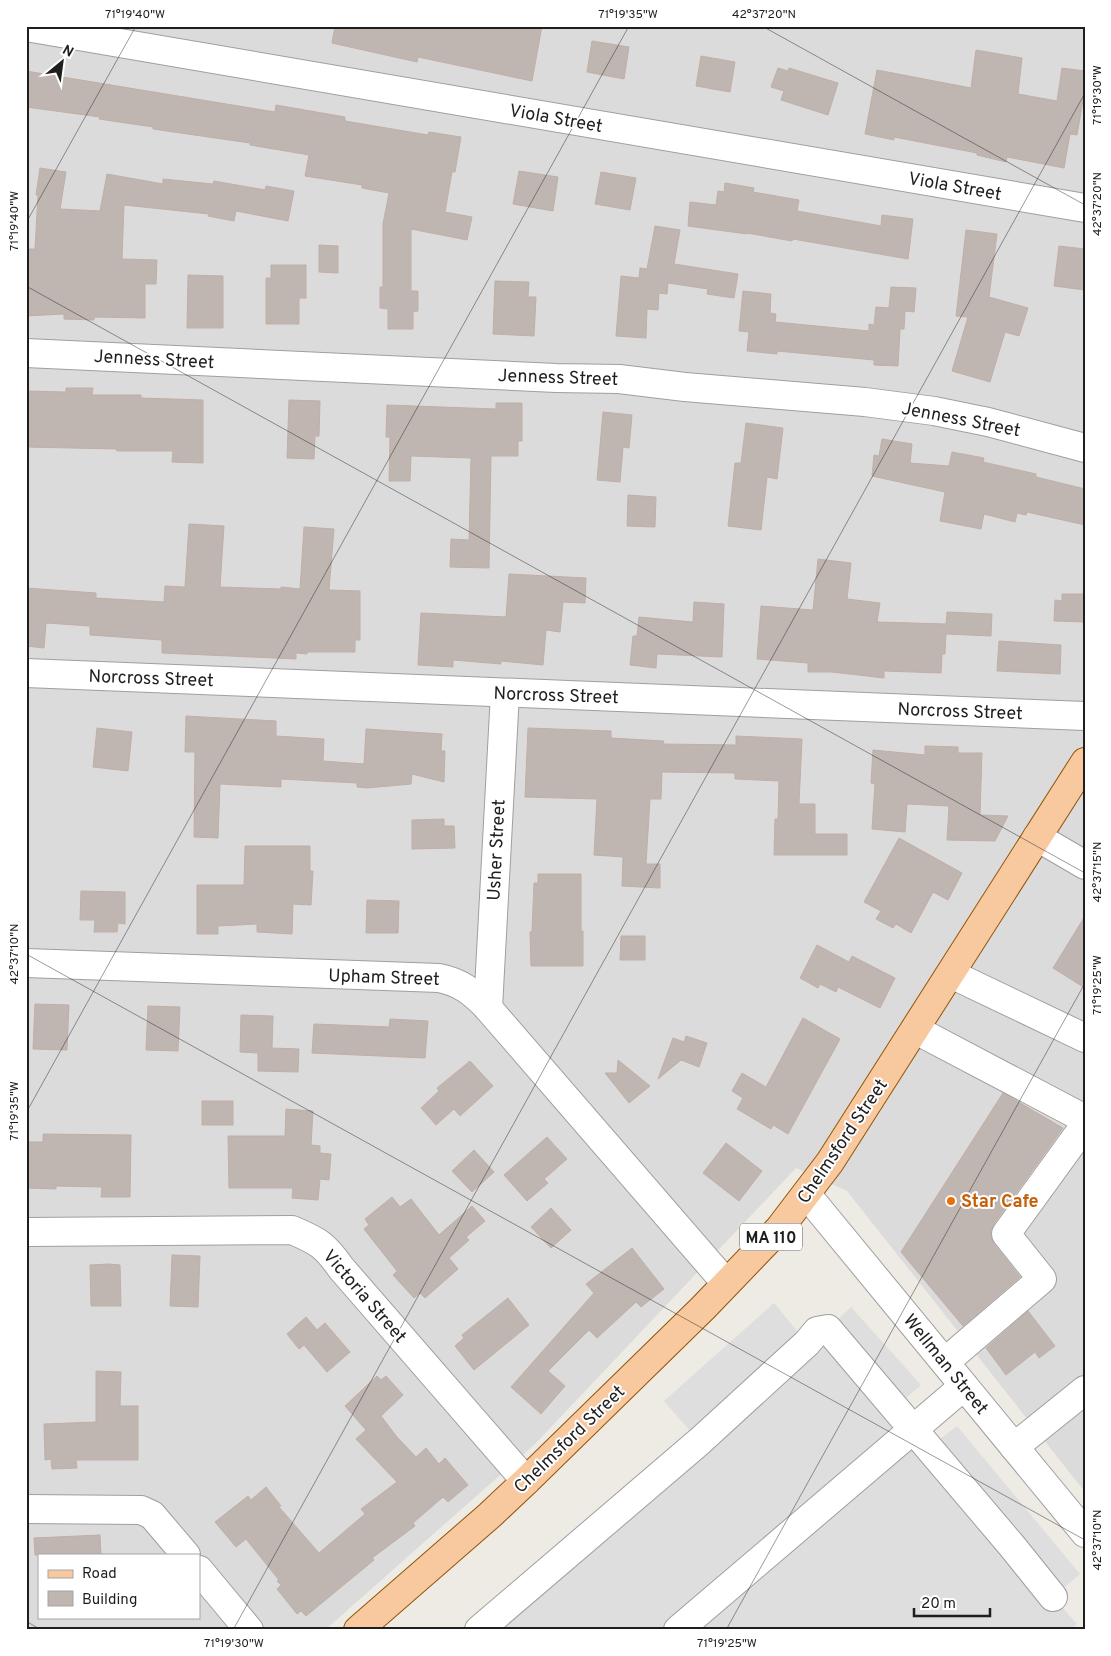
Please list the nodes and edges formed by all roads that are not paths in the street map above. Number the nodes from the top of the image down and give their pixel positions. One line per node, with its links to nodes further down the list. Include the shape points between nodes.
1 (26, 27): 2 (street, Viola Street)
2 (1085, 208)
3 (26, 353): 4 (street, Jenness Street, via 619,379 934,411)
4 (1085, 448)
5 (26, 674): 6 (street, Norcross Street)
6 (505, 693): 7 (street, Norcross Street); 13 (street, Usher Street)
7 (1085, 716)
8 (1085, 762): 9 (main road, Chelmsford Street / MA 110)
9 (1037, 838): 10 (street); 12 (main road, Chelmsford Street / MA 110)
10 (1085, 865)
11 (26, 963): 13 (street, Upham Street, via 439,978 462,985)
12 (951, 974): 14 (main road, Chelmsford Street / MA 110); 15 (street)
13 (488, 1008): 20 (street, Upham Street)
14 (916, 1030): 16 (street); 18 (main road, Chelmsford Street / MA 110)
15 (1085, 1038)
16 (1085, 1119)
17 (1085, 1126): 21 (street, via 1006,1234 1042,1279)
18 (807, 1195): 20 (main road, Chelmsford Street / MA 110); 21 (street, Wellman Street)
19 (26, 1232): 26 (street, Victoria Street, via 292,1230 311,1238 328,1250)
20 (726, 1283): 26 (main road, Chelmsford Street / MA 110)
21 (945, 1362): 22 (street, Wellman Street)
22 (964, 1386): 24 (street); 25 (street, Wellman Street)
23 (1085, 1390): 25 (street)
24 (913, 1430): 31 (street); 34 (street, via 828,1328 817,1331 700,1441); 35 (street)
25 (1014, 1446): 28 (street, Wellman Street)
26 (526, 1481): 33 (main road, Chelmsford Street / MA 110)
27 (26, 1509): 29 (street, via 141,1510 152,1515)
28 (1085, 1533)
29 (185, 1554)
30 (200, 1571): 32 (street)
31 (1053, 1597)
32 (249, 1630)
33 (358, 1630)
34 (479, 1630)
35 (678, 1630)

